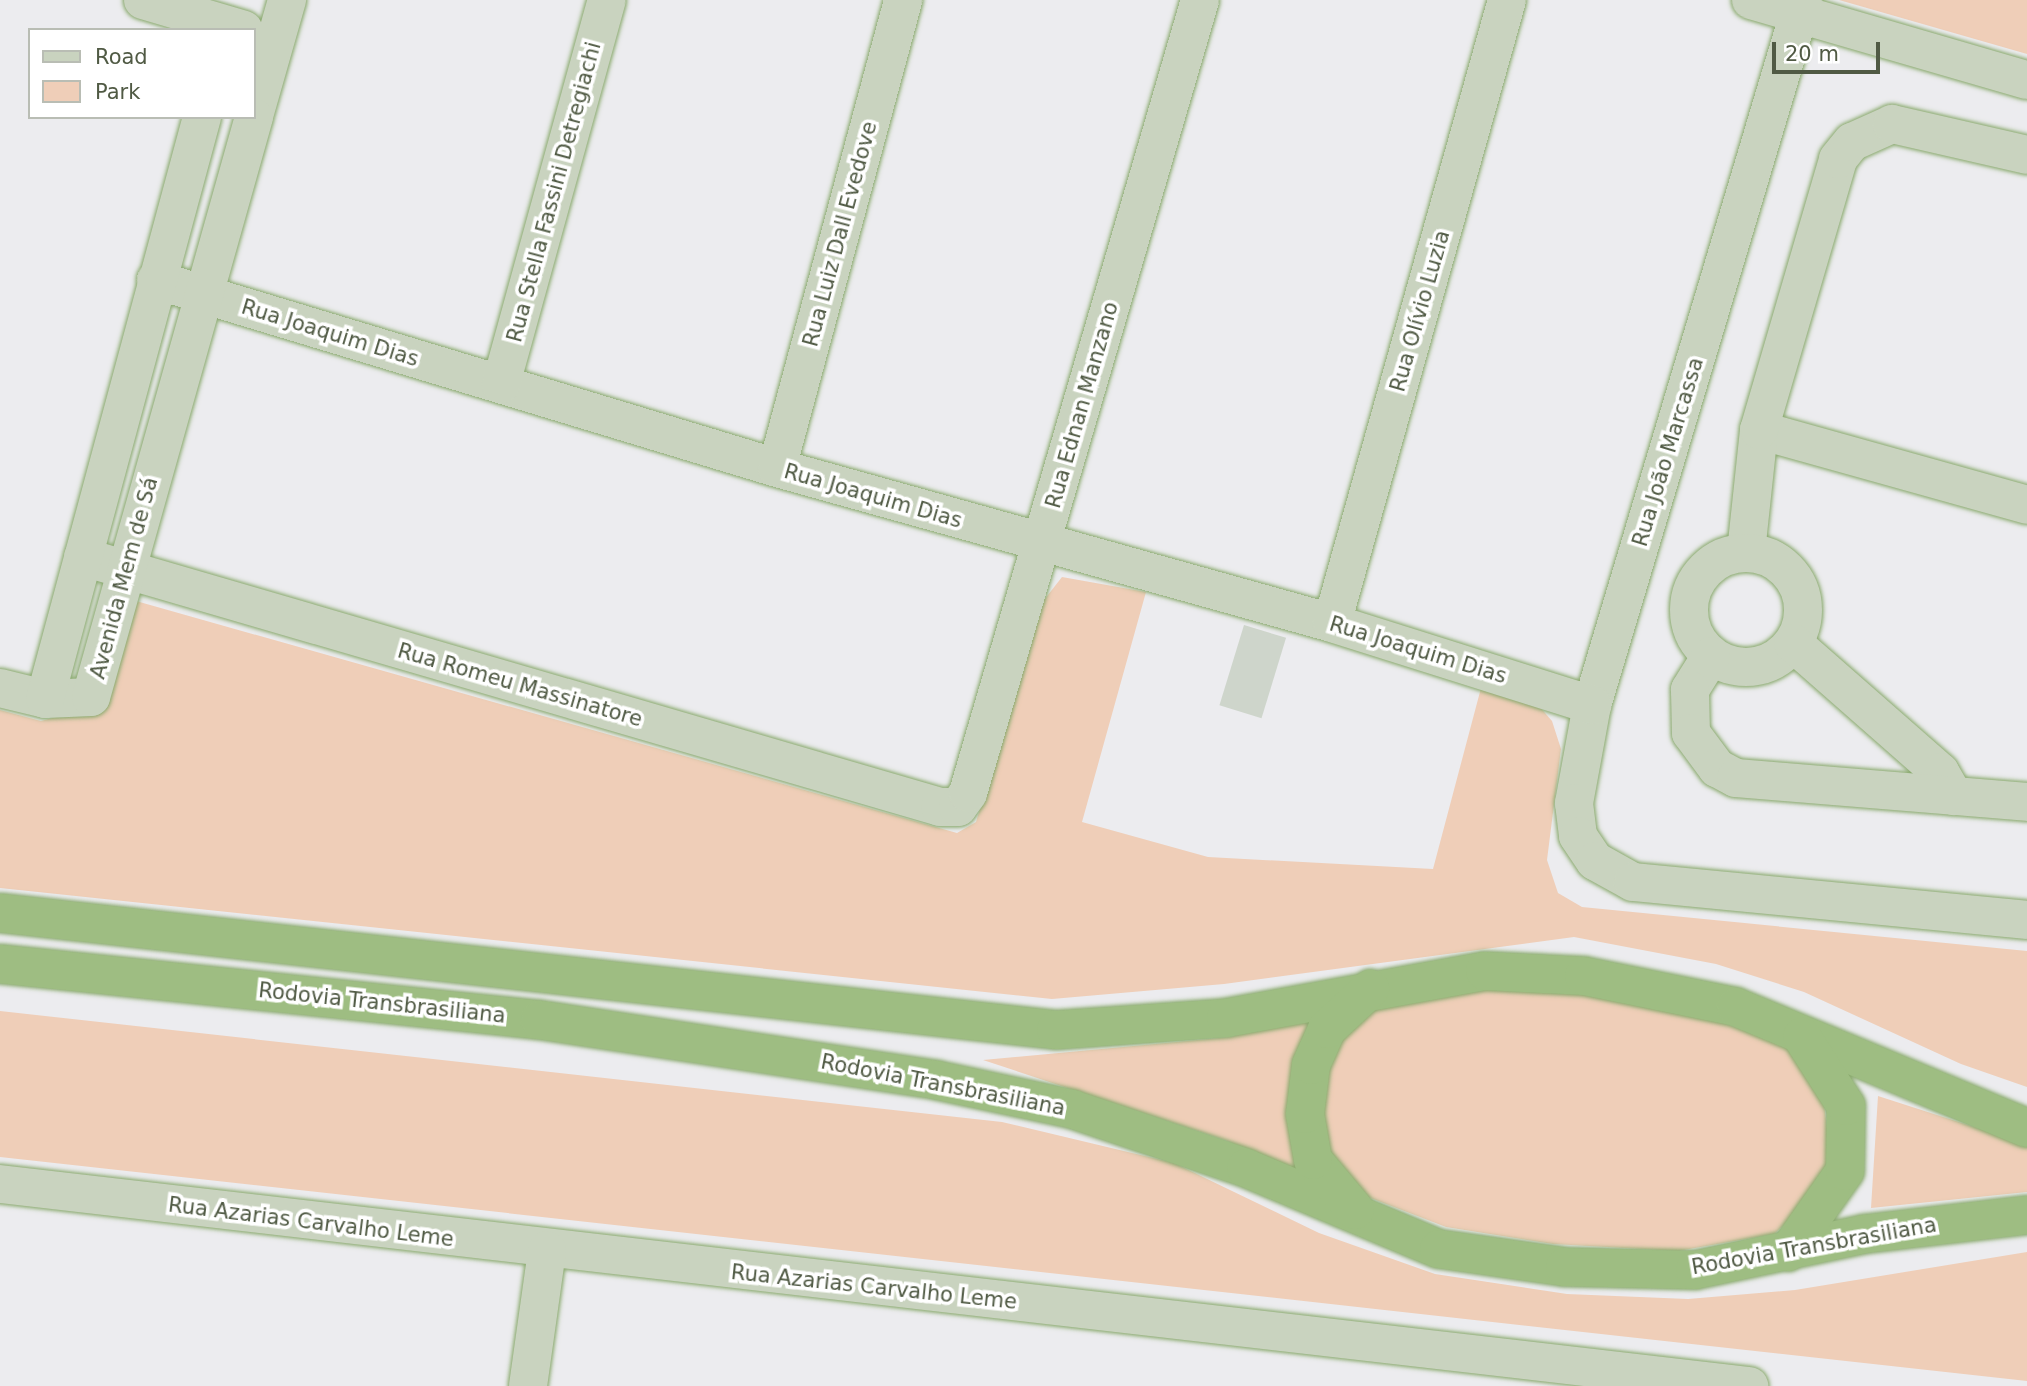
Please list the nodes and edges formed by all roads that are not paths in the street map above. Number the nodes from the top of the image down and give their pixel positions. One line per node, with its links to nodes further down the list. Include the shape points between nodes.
1 (143, 0): 9 (street)
2 (286, 0): 9 (street, Avenida Mem de Sá)
3 (607, 0): 16 (street, Rua Stella Fassini Detregiachi)
4 (903, 0): 18 (street, Rua Luiz Dall Evedove)
5 (1200, 0): 20 (street, Rua Ednan Manzano)
6 (1507, 0): 24 (street, Rua Olívio Luzia)
7 (1751, 0): 8 (street)
8 (1801, 7): 10 (street); 29 (street, Rua João Marcassa)
9 (244, 26)
10 (2027, 80)
11 (201, 119): 14 (street)
12 (253, 119): 15 (street, Avenida Mem de Sá)
13 (2027, 155): 17 (street, via 1913,124 1892,124 1852,142 1831,179)
14 (156, 280): 15 (street, Rua Joaquim Dias); 22 (street)
15 (204, 295): 16 (street, Rua Joaquim Dias); 23 (street, Avenida Mem de Sá)
16 (501, 384): 18 (street, Rua Joaquim Dias)
17 (1759, 430): 19 (street); 21 (street)
18 (777, 468): 20 (street, Rua Joaquim Dias)
19 (2027, 505)
20 (1042, 544): 24 (street, Rua Joaquim Dias); 32 (street, Rua Ednan Manzano, via 968,793)
21 (1746, 552): 25 (street, via 1779,562 1800,589 1803,607); 26 (street, via 1713,562 1692,589 1690,625)
22 (83, 557): 23 (street, Rua Romeu Massinatore); 28 (street)
23 (125, 569): 28 (street, Avenida Mem de Sá, via 91,697); 32 (street, Rua Romeu Massinatore, via 940,807)
24 (1332, 623): 29 (street, Rua Joaquim Dias)
25 (1793, 643): 26 (street, via 1764,665 1745,668); 30 (street, via 1940,772)
26 (1711, 656): 30 (street, via 1690,690 1687,711 1702,752 1717,768 1758,781)
27 (0, 688): 28 (street)
28 (45, 699)
29 (1592, 705): 34 (street, Rua João Marcassa, via 1574,803 1578,836 1595,861 1633,882)
30 (1954, 796): 31 (street)
31 (2027, 802)
32 (958, 807)
33 (0, 913): 36 (highway, via 1056,1030 1226,1018)
34 (2027, 920)
35 (0, 964): 40 (highway, Rodovia Transbrasiliana, via 540,1020 936,1080 1072,1109)
36 (1370, 989): 37 (highway, via 1485,971 1584,976 1736,1007); 40 (highway, via 1327,1029 1311,1065 1305,1114 1313,1160)
37 (1800, 1034): 38 (highway); 43 (highway, via 1846,1105 1844,1171)
38 (2027, 1128)
39 (0, 1184): 42 (street, Rua Azarias Carvalho Leme)
40 (1355, 1210): 43 (highway, Rodovia Transbrasiliana, via 1439,1249 1566,1267 1695,1270)
41 (2027, 1215): 43 (highway, Rodovia Transbrasiliana, via 1865,1234)
42 (547, 1250): 44 (street); 45 (street, Rua Azarias Carvalho Leme)
43 (1788, 1252)
44 (528, 1386)
45 (1749, 1386)

